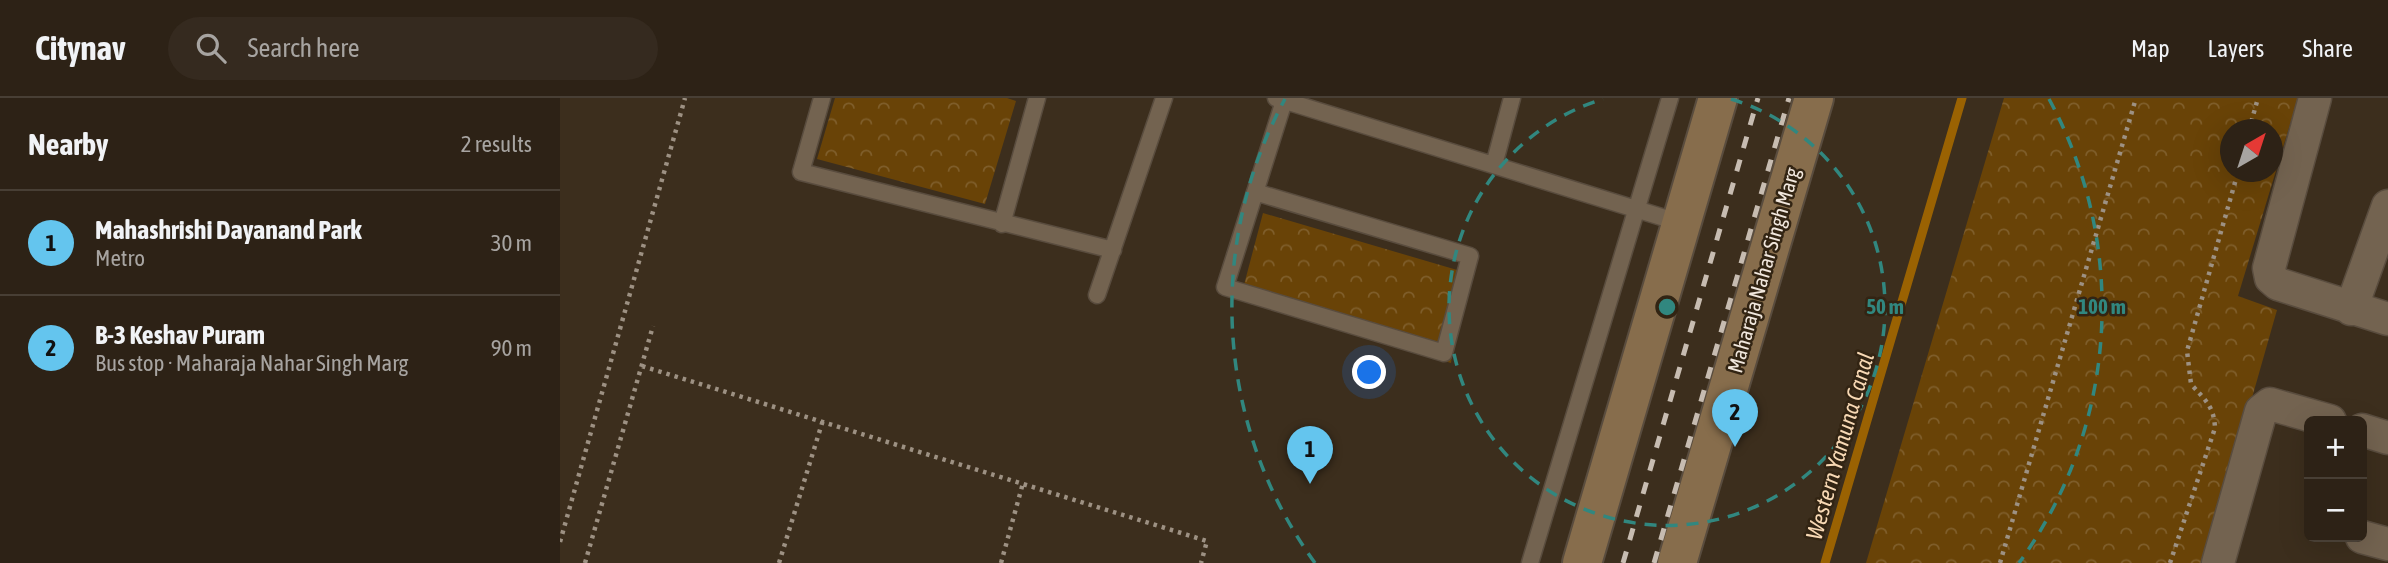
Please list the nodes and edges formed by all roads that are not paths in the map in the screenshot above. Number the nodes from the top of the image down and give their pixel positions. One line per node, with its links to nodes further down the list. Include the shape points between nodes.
1 (822, 98): 15 (lane, via 801,172)
2 (1037, 98): 15 (lane)
3 (1164, 98): 16 (lane)
4 (1512, 98): 10 (lane)
5 (1670, 98): 13 (lane)
6 (1718, 98): 14 (main road)
7 (1814, 98): 27 (main road, Maharaja Nahar Singh Marg)
8 (2315, 98): 18 (street, via 2269,268 2277,284)
9 (1280, 99): 10 (lane); 11 (lane)
10 (1494, 165): 13 (lane)
11 (1255, 192): 11 (lane, via 1224,287 1444,354 1470,256)
12 (2388, 206): 18 (street)
13 (1637, 209): 14 (lane); 25 (lane)
14 (1682, 223): 26 (main road)
15 (1002, 224): 16 (lane)
16 (1112, 250): 17 (lane)
17 (1097, 295)
18 (2351, 309): 19 (street)
19 (2388, 319)
20 (2312, 416): 28 (street, via 2270,404 2262,411)
21 (2367, 432): 22 (street)
22 (2388, 438)
23 (2367, 538): 24 (street)
24 (2388, 544)
25 (1530, 563)
26 (1582, 563)
27 (1677, 563)
28 (2218, 563)

